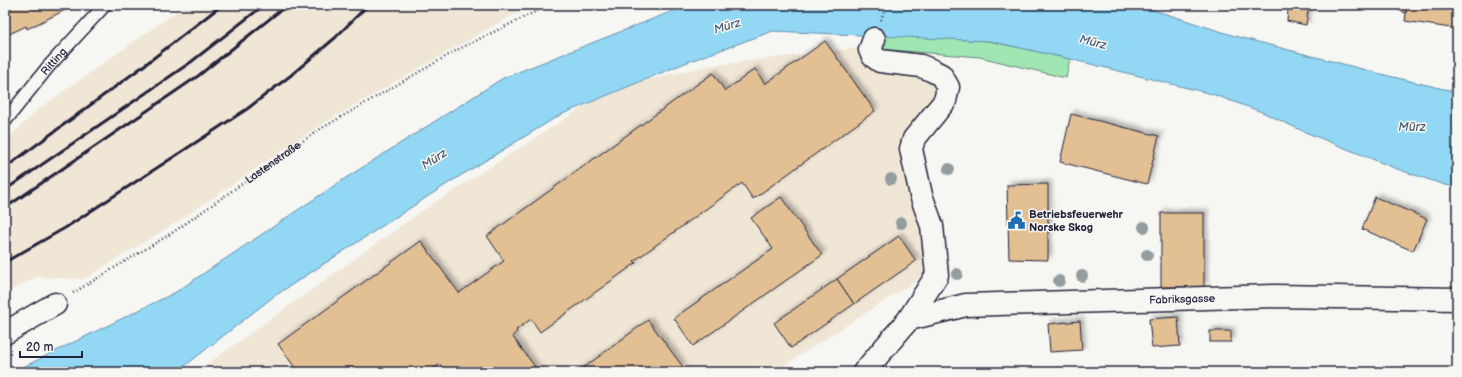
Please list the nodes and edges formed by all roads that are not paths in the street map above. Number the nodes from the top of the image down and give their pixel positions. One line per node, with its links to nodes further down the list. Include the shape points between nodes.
1 (105, 5): 3 (lane, Ritting, via 48,67)
2 (874, 40): 6 (street, via 870,50 880,61 921,66 941,75 948,87 945,102 914,140 911,149 921,195 932,226 937,275)
3 (5, 122)
4 (1457, 299): 6 (street, Fabriksgasse, via 1274,296 966,305)
5 (55, 304): 7 (street)
6 (909, 319): 8 (street)
7 (5, 333)
8 (864, 372)

